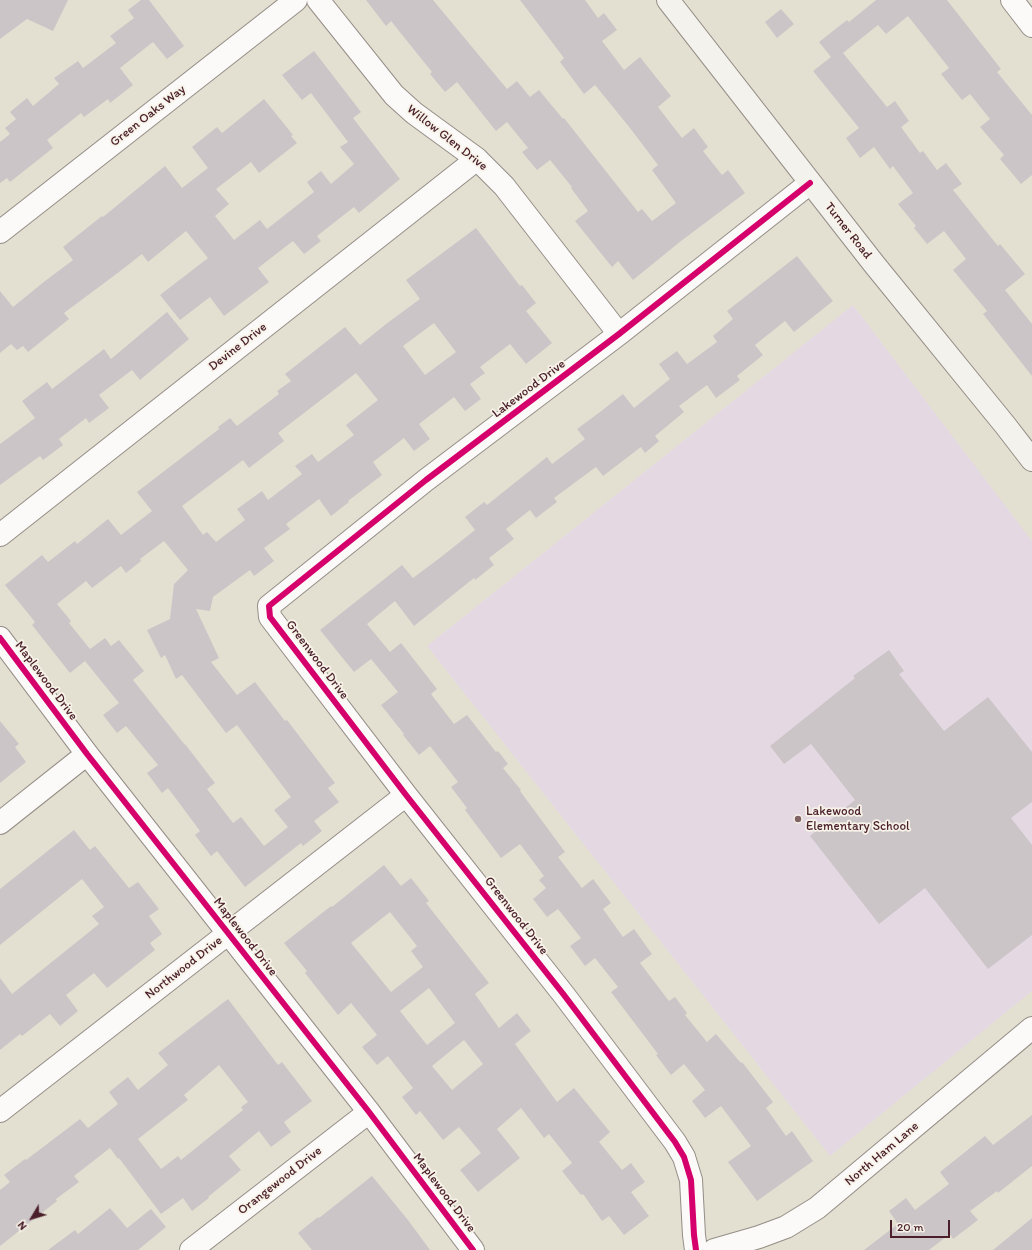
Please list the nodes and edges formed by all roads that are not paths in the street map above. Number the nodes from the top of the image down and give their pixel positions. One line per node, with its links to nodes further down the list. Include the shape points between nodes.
1 (296, 0): 8 (street, Green Oaks Way)
2 (318, 0): 6 (street, Willow Glen Drive, via 394,95 414,113)
3 (668, 0): 7 (main road, Turner Road)
4 (1012, 0): 5 (street)
5 (1032, 26)
6 (477, 159): 9 (street, Willow Glen Drive, via 504,186); 11 (street, Devine Drive)
7 (810, 183): 9 (street, Lakewood Drive); 10 (main road, Turner Road)
8 (0, 232)
9 (618, 334): 12 (street, Lakewood Drive, via 426,480 269,606)
10 (1032, 460)
11 (0, 535)
12 (270, 617): 15 (street, Greenwood Drive)
13 (0, 638): 14 (street, Maplewood Drive)
14 (87, 754): 16 (street); 17 (street, Maplewood Drive)
15 (406, 795): 17 (street, Northwood Drive); 23 (street, Greenwood Drive, via 564,995 675,1142 684,1157 690,1180)
16 (0, 823)
17 (228, 934): 19 (street, Northwood Drive); 20 (street, Maplewood Drive)
18 (1032, 1028): 24 (street, North Ham Lane, via 817,1208 786,1226)
19 (0, 1111)
20 (369, 1112): 21 (street, Orangewood Drive); 22 (street, Maplewood Drive)
21 (191, 1250)
22 (473, 1250)
23 (696, 1250)
24 (714, 1250)

